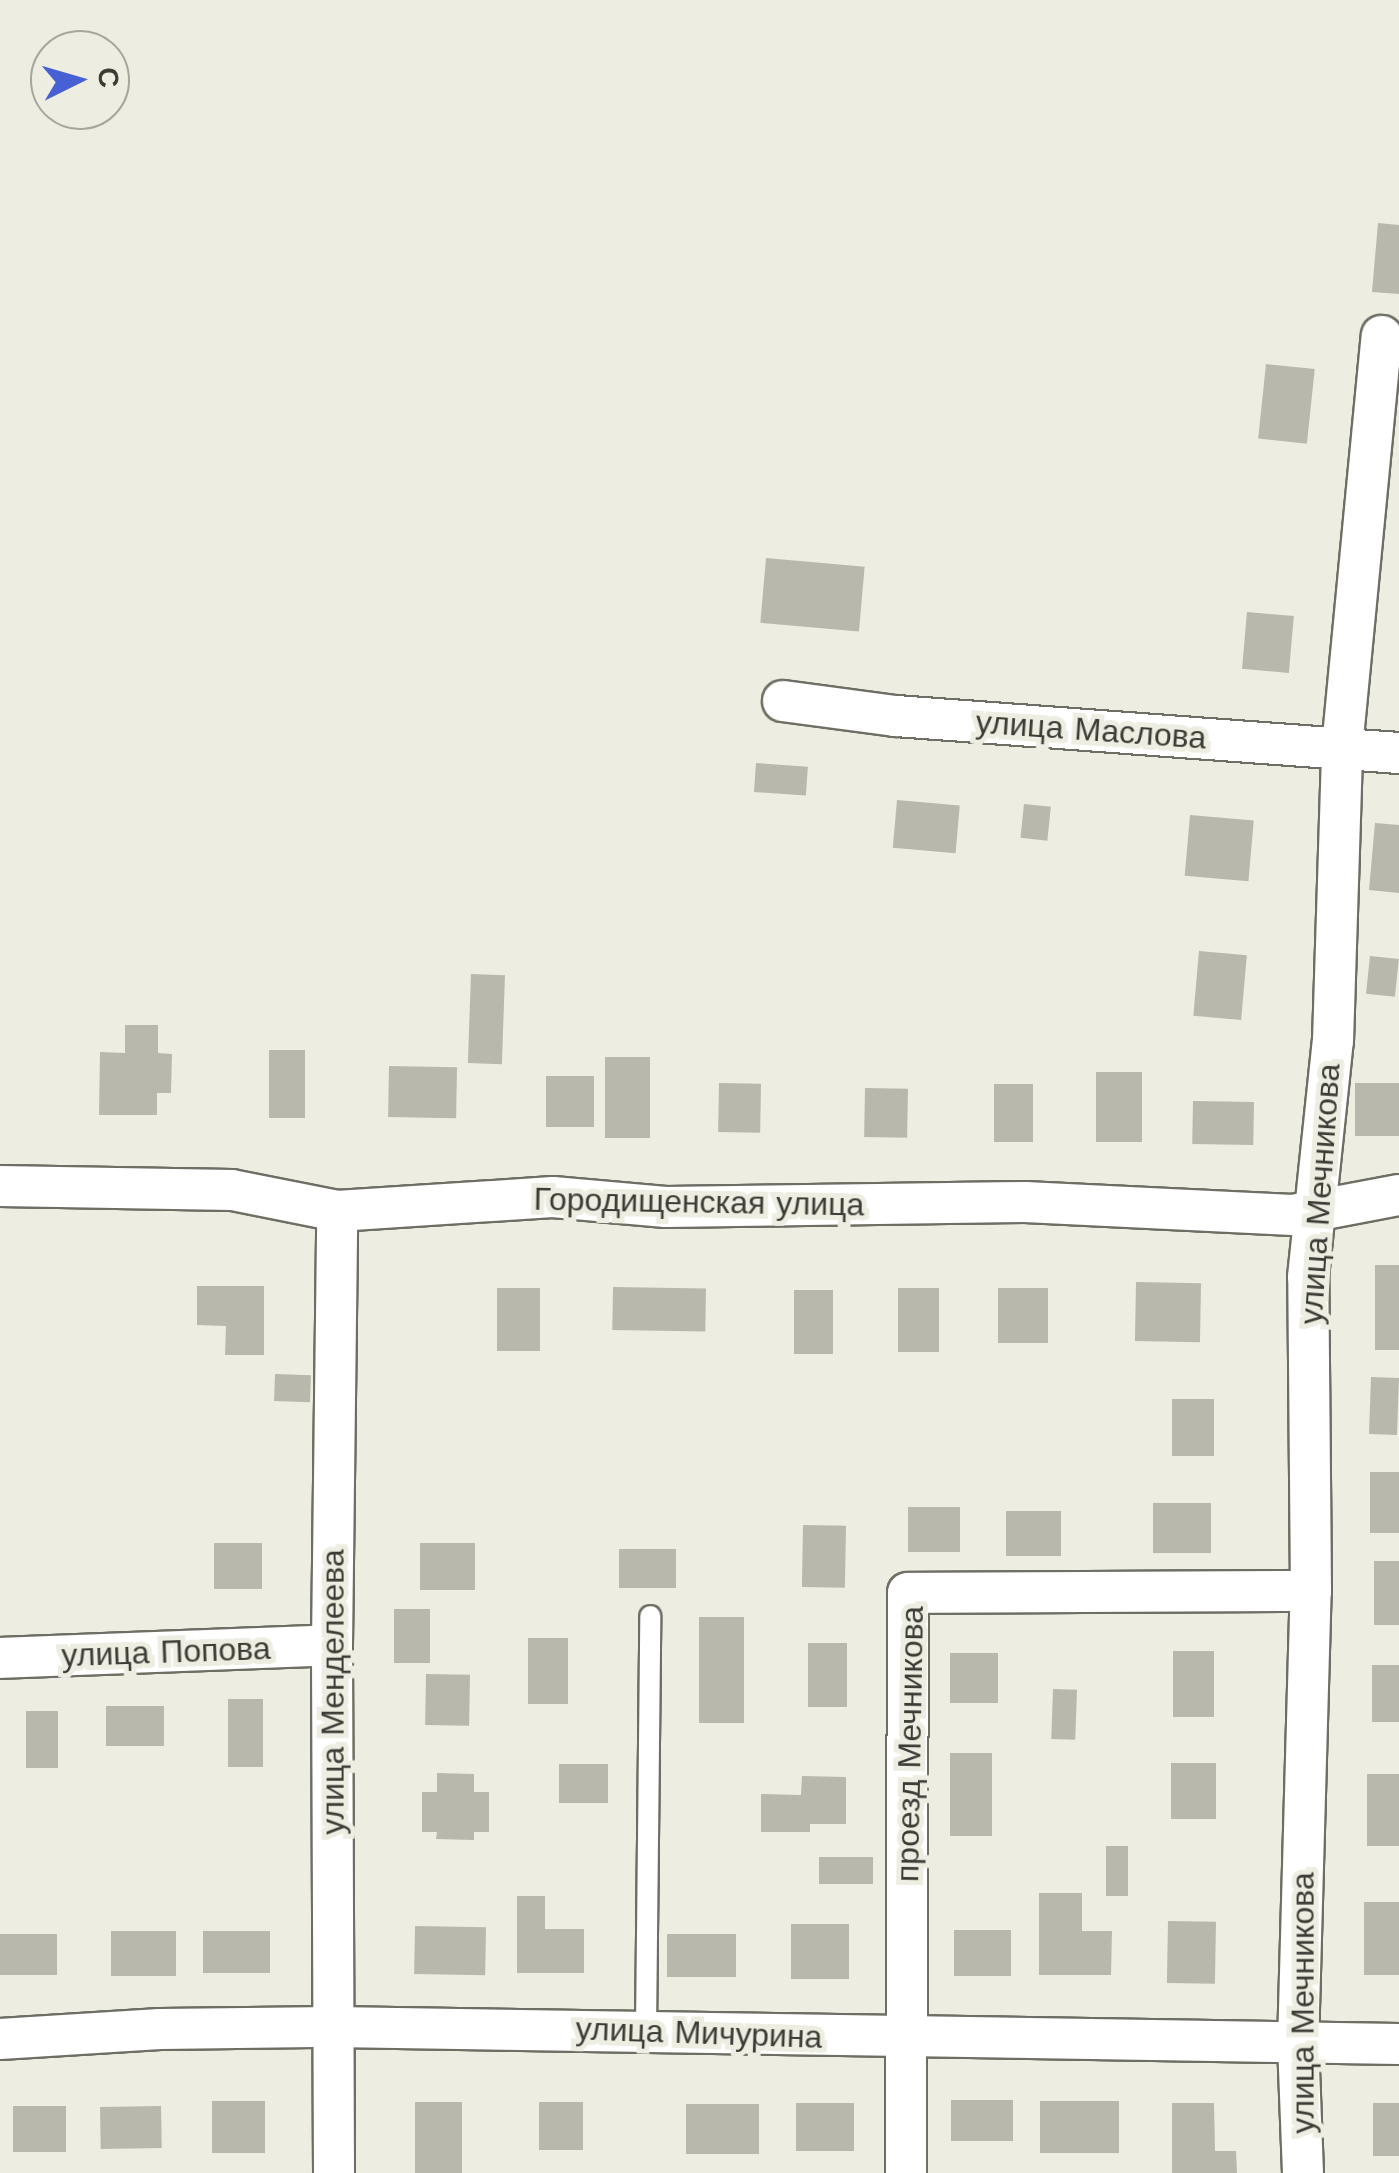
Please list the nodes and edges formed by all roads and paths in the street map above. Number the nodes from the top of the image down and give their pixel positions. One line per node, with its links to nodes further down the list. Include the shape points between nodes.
1 (1377, 335): 3 (street, улица Мечникова)
2 (783, 701): 3 (street, улица Маслова, via 896,716)
3 (1342, 748): 4 (street, улица Маслова); 8 (street, улица Мечникова, via 1332,1041)
4 (1399, 753)
5 (0, 1186): 7 (street, Городищенская улица, via 232,1190)
6 (1399, 1195): 8 (street, Городищенская улица)
7 (337, 1211): 8 (street, Городищенская улица, via 554,1197 666,1207 1025,1202 1202,1214); 11 (street, улица Менделеева)
8 (1316, 1211): 9 (street, улица Мечникова, via 1308,1277)
9 (1311, 1590): 16 (street, проезд Мечникова, via 908,1594); 18 (street, улица Мечникова)
10 (650, 1616): 14 (lane)
11 (332, 1645): 12 (street, улица Попова); 13 (street, улица Менделеева)
12 (0, 1658)
13 (334, 2026): 14 (street, улица Мичурина); 15 (street, улица Мичурина); 19 (street, улица Менделеева)
14 (646, 2030): 16 (street, улица Мичурина)
15 (0, 2039)
16 (905, 2039): 18 (street, улица Мичурина); 20 (street, проезд Мечникова)
17 (1399, 2044): 18 (street, улица Мичурина)
18 (1298, 2045): 21 (street, улица Мечникова)
19 (334, 2173)
20 (906, 2173)
21 (1303, 2173)

